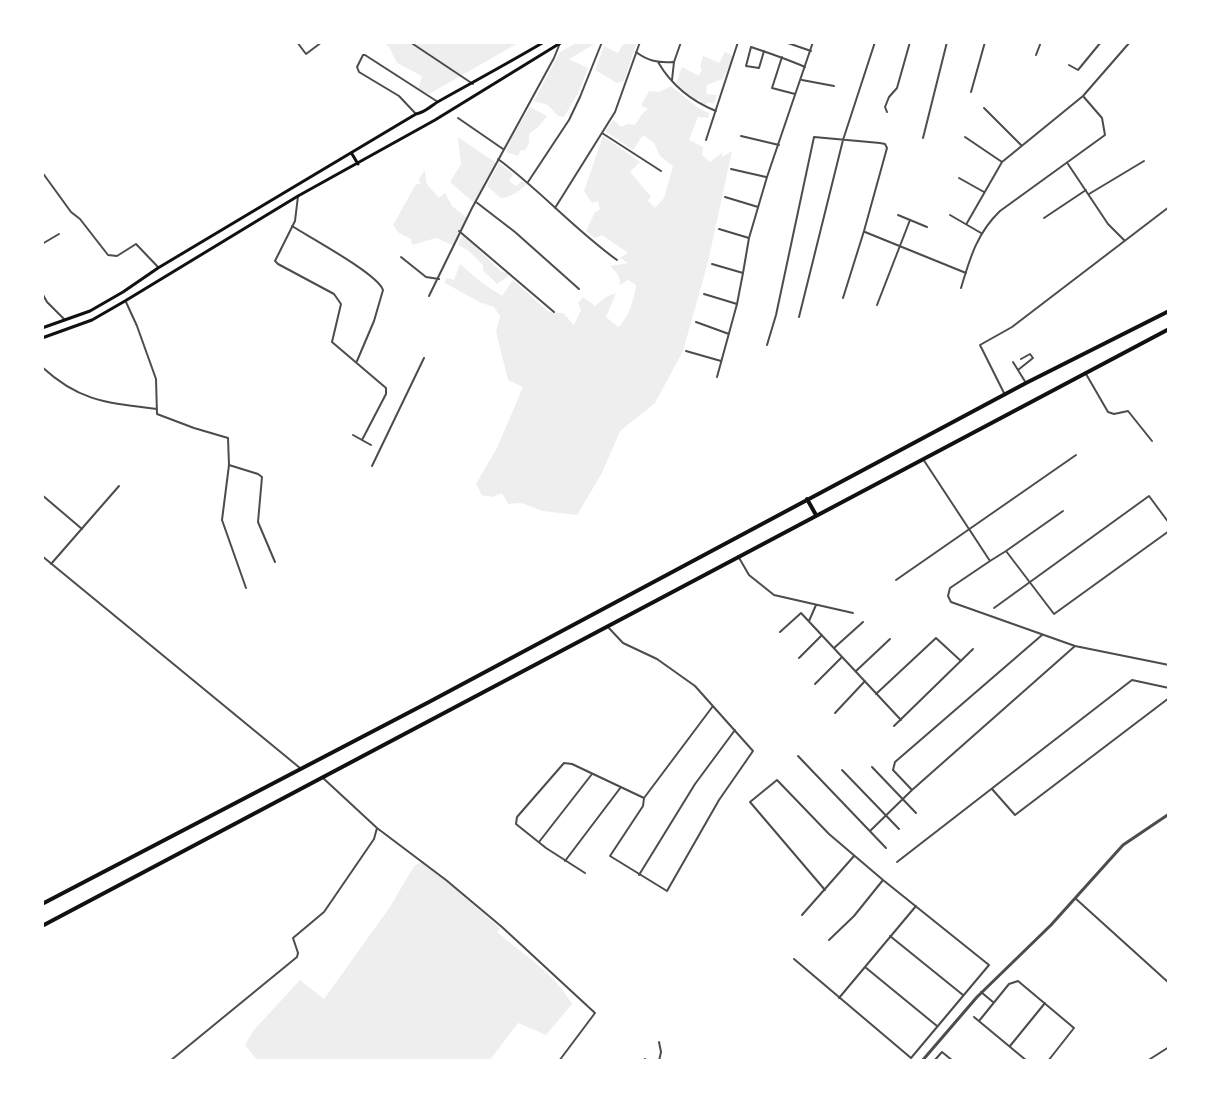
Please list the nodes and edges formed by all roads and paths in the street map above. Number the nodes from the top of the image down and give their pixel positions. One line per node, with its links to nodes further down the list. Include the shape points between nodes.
1 (297, 42): 2 (street, via 306,54)
2 (322, 42)
3 (410, 42): 30 (street)
4 (602, 42): 61 (street, via 569,120)
5 (640, 42): 21 (street)
6 (681, 42): 25 (street)
7 (738, 42): 37 (street)
8 (785, 42): 20 (street)
9 (813, 42): 20 (street)
10 (874, 42): 46 (street)
11 (910, 42): 38 (street, via 897,88 885,107)
12 (947, 42): 44 (street)
13 (985, 42): 32 (street)
14 (1041, 42): 22 (street)
15 (1101, 42): 26 (street, via 1080,69)
16 (1130, 42): 34 (street)
17 (541, 43): 30 (main road)
18 (561, 43): 49 (street); 54 (main road)
19 (764, 51): 19 (street, via 759,68 746,66 751,47); 23 (street)
20 (811, 51): 27 (street)
21 (636, 52): 24 (street); 41 (street, via 615,112)
22 (1036, 55)
23 (782, 57): 27 (street); 33 (street, via 772,88)
24 (658, 62): 25 (street); 29 (street)
25 (674, 62): 29 (street)
26 (1069, 65)
27 (805, 67): 28 (street)
28 (801, 79): 31 (street); 33 (street)
29 (672, 81): 37 (street, via 689,98)
30 (473, 84): 35 (main road)
31 (834, 86)
32 (971, 92)
33 (795, 94): 47 (street)
34 (1083, 96): 48 (street); 55 (street, via 1102,118 1106,135)
35 (438, 102): 39 (main road, via 426,112); 39 (street, via 363,55 358,72 399,96)
36 (984, 108): 48 (street)
37 (716, 111): 45 (street)
38 (887, 112)
39 (416, 114): 50 (main road)
40 (458, 118): 49 (street)
41 (602, 133): 57 (street); 70 (street)
42 (741, 136): 47 (street)
43 (966, 137): 53 (street)
44 (923, 138)
45 (706, 140)
46 (843, 140): 80 (street, via 880,142 887,148); 105 (street); 112 (street, via 814,137)
47 (779, 145): 59 (street)
48 (1021, 145): 53 (street)
49 (503, 149): 51 (street)
50 (352, 154): 54 (main road); 90 (main road)
51 (498, 159): 61 (street); 67 (street)
52 (1144, 161): 64 (street)
53 (1002, 162): 63 (street)
54 (358, 164): 65 (main road)
55 (1068, 164): 62 (street); 81 (street, via 1000,211)
56 (731, 169): 59 (street)
57 (661, 171)
58 (42, 172): 90 (street, via 108,255 117,256 136,244)
59 (767, 177): 68 (street)
60 (959, 178): 63 (street)
61 (528, 182): 70 (street)
62 (1086, 190): 64 (street); 73 (street)
63 (984, 192): 75 (street)
64 (1089, 194): 84 (street, via 1108,224)
65 (298, 196): 76 (street); 100 (main road)
66 (725, 197): 68 (street)
67 (475, 201): 79 (street); 95 (street)
68 (758, 207): 83 (street)
69 (1169, 207): 84 (street)
70 (555, 208): 88 (street)
71 (898, 215): 74 (street)
72 (950, 215): 75 (street)
73 (1044, 218)
74 (910, 220): 77 (street); 86 (street)
75 (967, 223): 81 (street)
76 (292, 226): 116 (street, via 382,286 374,321); 116 (street, via 275,261 338,298 341,304 332,342)
77 (927, 227)
78 (718, 229): 83 (street)
79 (459, 231): 93 (street); 104 (street)
80 (864, 231): 86 (street); 99 (street)
81 (981, 233): 92 (street)
82 (59, 234): 85 (street)
83 (749, 238): 91 (street)
84 (1124, 240): 124 (street, via 1012,327 980,345)
85 (42, 244)
86 (900, 247): 92 (street); 102 (street)
87 (401, 257): 93 (street, via 426,277)
88 (617, 260)
89 (712, 264): 91 (street)
90 (159, 268): 106 (main road, via 98,306)
91 (743, 273): 101 (street)
92 (966, 273): 94 (street)
93 (439, 279): 98 (street)
94 (961, 288)
95 (579, 289)
96 (42, 293): 106 (street)
97 (704, 294): 101 (street)
98 (429, 296)
99 (843, 298)
100 (125, 301): 111 (main road, via 92,320); 125 (street, via 156,379)
101 (737, 304): 110 (street)
102 (877, 305)
103 (1169, 311): 123 (highway)
104 (554, 312)
105 (798, 317)
106 (65, 320): 108 (main road)
107 (696, 322): 110 (street)
108 (42, 328)
109 (1169, 329): 121 (highway)
110 (729, 334): 117 (street)
111 (42, 338)
112 (767, 345)
113 (686, 351): 117 (street)
114 (424, 358): 133 (street)
115 (1021, 359): 120 (street, via 1030,354 1033,358)
116 (357, 361): 127 (street, via 386,388)
117 (721, 362): 122 (street)
118 (1013, 362): 120 (street)
119 (42, 367): 125 (street, via 62,384 89,398)
120 (1018, 370): 123 (street)
121 (1086, 374): 128 (street, via 1108,412 1111,415 1128,411); 131 (highway)
122 (717, 377)
123 (1026, 383): 124 (highway)
124 (1005, 395): 136 (highway)
125 (157, 409): 132 (street, via 157,414 228,438)
126 (353, 435): 127 (street)
127 (362, 440): 129 (street)
128 (1152, 441)
129 (370, 445)
130 (1076, 455): 141 (street)
131 (923, 459): 138 (highway); 141 (street)
132 (229, 465): 147 (street, via 262,477 258,522); 151 (street, via 222,520)
133 (372, 466)
134 (119, 486): 140 (street)
135 (42, 495): 140 (street)
136 (807, 499): 138 (highway); 182 (highway)
137 (1063, 511): 143 (street)
138 (816, 516): 145 (highway)
139 (1169, 523): 150 (street, via 1149,496)
140 (82, 530): 148 (street)
141 (970, 531): 146 (street); 149 (street)
142 (1169, 531): 150 (street, via 1054,614)
143 (1006, 551): 146 (street); 150 (street)
144 (42, 556): 148 (street)
145 (738, 556): 152 (street, via 749,575 774,595); 157 (highway)
146 (990, 561): 160 (street, via 953,586 949,598)
147 (275, 562)
148 (51, 564): 182 (street)
149 (896, 580)
150 (1029, 582): 153 (street)
151 (246, 588)
152 (816, 604): 154 (street); 155 (street)
153 (994, 608)
154 (853, 613)
155 (809, 621): 158 (street, via 801,613); 159 (street)
156 (862, 622): 163 (street)
157 (607, 626): 175 (street, via 623,643 685,677); 185 (highway)
158 (780, 632)
159 (822, 635): 163 (street); 166 (street)
160 (1042, 635): 162 (street); 188 (street, via 894,762 893,770)
161 (890, 639): 169 (street)
162 (1075, 646): 168 (street); 188 (street)
163 (834, 648): 165 (street)
164 (973, 649): 167 (street)
165 (842, 657): 169 (street); 171 (street)
166 (799, 658)
167 (961, 661): 173 (street, via 936,638); 177 (street)
168 (1169, 665)
169 (856, 671): 170 (street)
170 (865, 681): 173 (street); 176 (street)
171 (815, 684)
172 (1169, 688): 187 (street, via 1132,680)
173 (876, 694): 177 (street)
174 (1169, 698): 187 (street, via 1015,815)
175 (712, 706): 179 (street); 189 (street)
176 (835, 713)
177 (901, 720): 178 (street)
178 (894, 726)
179 (735, 730): 203 (street, via 694,784); 203 (street, via 753,751 667,891)
180 (798, 756): 196 (street)
181 (872, 767): 190 (street)
182 (300, 768): 207 (highway)
183 (842, 770): 193 (street)
184 (592, 774): 186 (street); 197 (street); 197 (street, via 564,763 517,817 516,824)
185 (322, 777): 194 (street); 210 (highway)
186 (621, 787): 189 (street); 200 (street)
187 (992, 789): 201 (street)
188 (912, 790): 190 (street)
189 (644, 798): 203 (street, via 643,807 610,856)
190 (903, 799): 191 (street); 193 (street)
191 (916, 813)
192 (1169, 814): 206 (street, via 1123,845)
193 (886, 815): 195 (street); 196 (street)
194 (377, 828): 227 (street, via 374,839 324,912 293,938 297,957); 228 (street, via 502,927 595,1013)
195 (899, 829)
196 (870, 831): 198 (street)
197 (539, 842): 200 (street)
198 (886, 848)
199 (854, 856): 204 (street); 205 (street); 205 (street, via 777,780 750,802)
200 (565, 861): 202 (street)
201 (897, 862)
202 (585, 873)
203 (639, 876)
204 (883, 880): 208 (street); 212 (street)
205 (825, 890): 209 (street)
206 (1075, 898): 215 (street); 216 (street)
207 (42, 904)
208 (916, 906): 211 (street); 217 (street, via 989,965)
209 (802, 915)
210 (42, 926)
211 (890, 936): 214 (street); 217 (street)
212 (829, 940)
213 (794, 959): 218 (street)
214 (865, 967): 218 (street); 223 (street)
215 (1169, 983)
216 (981, 992): 219 (street); 230 (street)
217 (963, 995): 223 (street)
218 (839, 998): 223 (street, via 911,1058)
219 (994, 1002): 220 (street, via 1015,980); 222 (street)
220 (1045, 1003): 225 (street); 234 (street, via 1074,1028)
221 (974, 1017): 222 (street)
222 (979, 1021): 225 (street)
223 (938, 1026)
224 (659, 1042): 229 (street)
225 (1010, 1046): 233 (street)
226 (1169, 1047): 235 (street)
227 (171, 1061)
228 (559, 1061)
229 (659, 1061)
230 (922, 1061)
231 (934, 1061): 232 (street, via 942,1052)
232 (953, 1061)
233 (1027, 1061)
234 (1048, 1061)
235 (1148, 1061)

